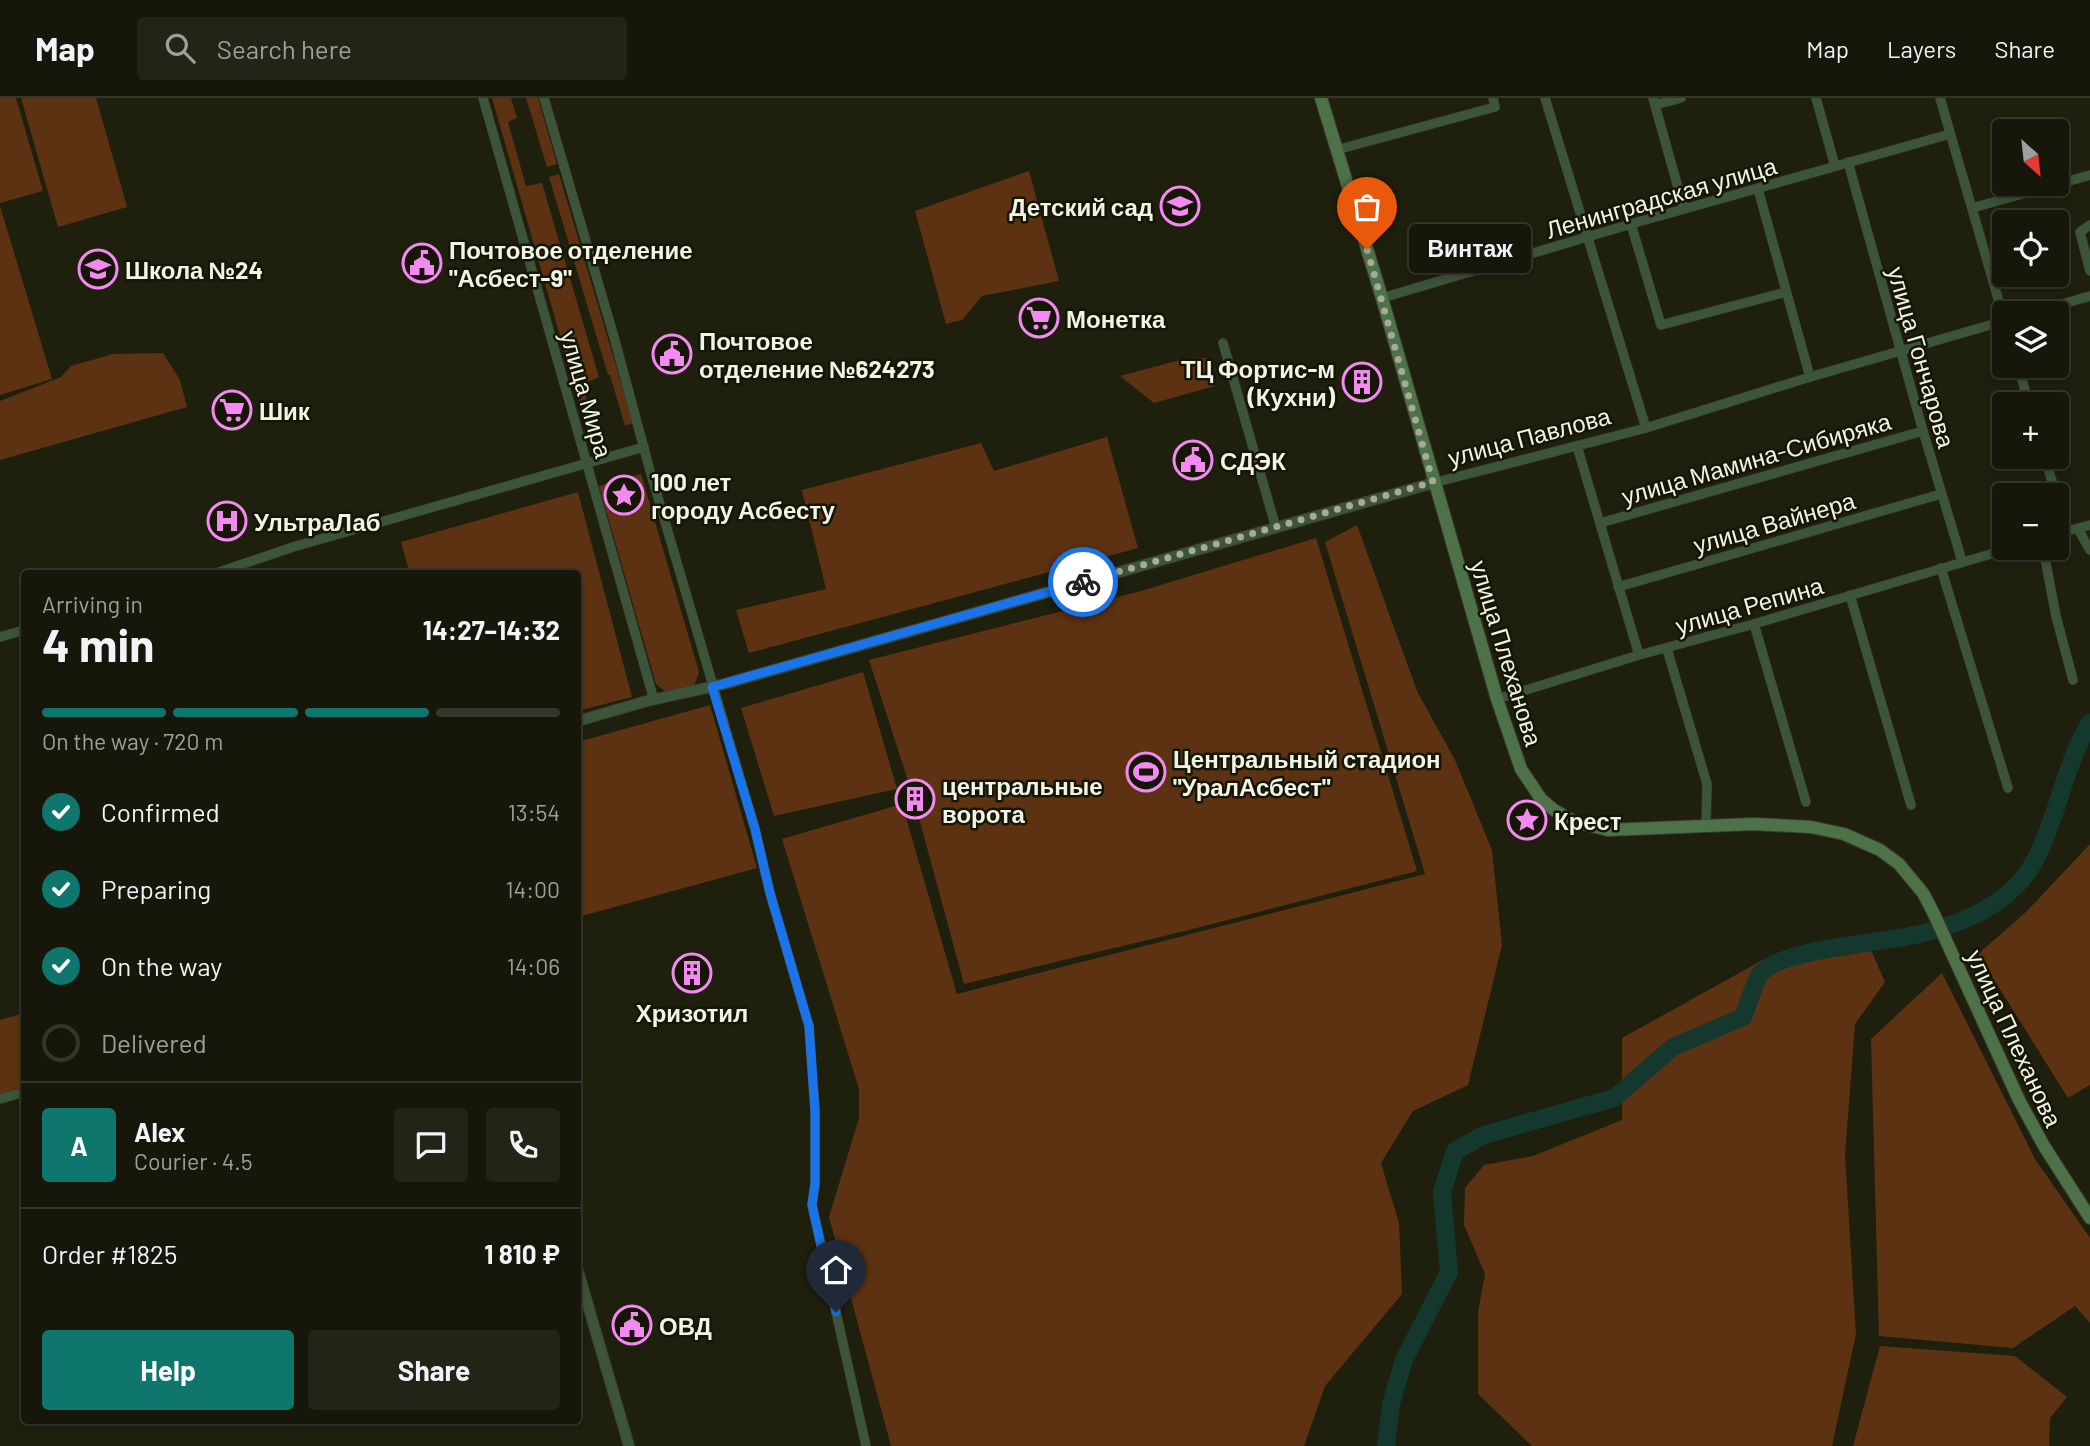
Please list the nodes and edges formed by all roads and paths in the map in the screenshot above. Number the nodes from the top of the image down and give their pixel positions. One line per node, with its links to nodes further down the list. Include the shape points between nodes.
1 (484, 98): 35 (street, улица Мира)
2 (544, 98): 34 (street, улица Мира)
3 (1321, 98): 11 (main road, улица Плеханова)
4 (1493, 98): 11 (street, via 1495,107)
5 (1545, 98): 20 (street)
6 (1681, 98): 9 (street)
7 (1816, 98): 13 (street)
8 (1940, 98): 10 (street)
9 (1654, 101): 17 (street)
10 (1950, 134): 12 (street, Ленинградская улица); 16 (street)
11 (1336, 150): 24 (main road, улица Плеханова)
12 (1848, 162): 13 (street, Ленинградская улица); 29 (street, улица Гончарова)
13 (1835, 166): 15 (street, Ленинградская улица)
14 (2090, 175): 16 (street)
15 (1758, 189): 17 (street, Ленинградская улица); 22 (street)
16 (1972, 208): 25 (street)
17 (1684, 209): 18 (street, Ленинградская улица)
18 (1631, 224): 20 (street, Ленинградская улица); 22 (street, via 1661,324)
19 (2090, 225): 21 (street, via 2080,232)
20 (1586, 237): 24 (street, Ленинградская улица); 31 (street)
21 (2090, 271)
22 (1786, 292): 30 (street)
23 (2090, 296): 26 (street)
24 (1382, 298): 36 (main road, улица Плеханова)
25 (1999, 301)
26 (2069, 302)
27 (1992, 324): 29 (street, улица Павлова)
28 (1223, 343): 40 (street)
29 (1900, 351): 30 (street, улица Павлова); 32 (street, улица Гончарова)
30 (1810, 377): 31 (street, улица Павлова)
31 (1646, 428): 33 (street, улица Павлова)
32 (1923, 431): 37 (street, улица Гончарова); 38 (street, улица Мамина-Сибиряка)
33 (1577, 446): 36 (street, улица Павлова); 38 (street)
34 (644, 447): 35 (street); 57 (street, улица Мира)
35 (587, 464): 48 (street); 59 (street, улица Мира)
36 (1433, 482): 40 (street, улица Павлова); 58 (main road, улица Плеханова)
37 (1941, 494): 46 (street, улица Гончарова); 49 (street, улица Вайнера)
38 (1600, 523): 49 (street)
39 (2090, 525): 41 (street)
40 (1276, 528): 57 (street, улица Павлова)
41 (2078, 529): 42 (street); 43 (street)
42 (2069, 531)
43 (2090, 550)
44 (1992, 553): 46 (street, улица Репина)
45 (2045, 560): 56 (street)
46 (1962, 561): 47 (street, улица Репина)
47 (1941, 568): 50 (street, улица Репина); 61 (street)
48 (225, 570)
49 (1618, 587): 55 (street)
50 (1850, 595): 51 (street, улица Репина); 63 (street)
51 (1754, 624): 54 (street, улица Репина); 62 (street)
52 (21, 631): 53 (street)
53 (0, 637)
54 (1667, 649): 55 (street, улица Репина); 64 (street, via 1707,783)
55 (1639, 655): 58 (street, улица Репина)
56 (2073, 680)
57 (712, 687): 59 (street, улица Павлова); 70 (street, улица Мира, via 809,1026 815,1111 812,1205)
58 (1497, 699): 64 (main road, улица Плеханова, via 1521,769 1554,810 1575,822 1608,830)
59 (654, 700): 60 (street, улица Павлова)
60 (581, 720)
61 (2008, 788)
62 (1806, 802)
63 (1912, 804)
64 (1706, 826): 67 (main road, улица Плеханова, via 1811,827 1862,841 1899,864 1933,912 2019,1100)
65 (21, 1092): 66 (street)
66 (0, 1099)
67 (2090, 1218)
68 (581, 1281): 69 (street)
69 (629, 1446)
70 (866, 1446)

